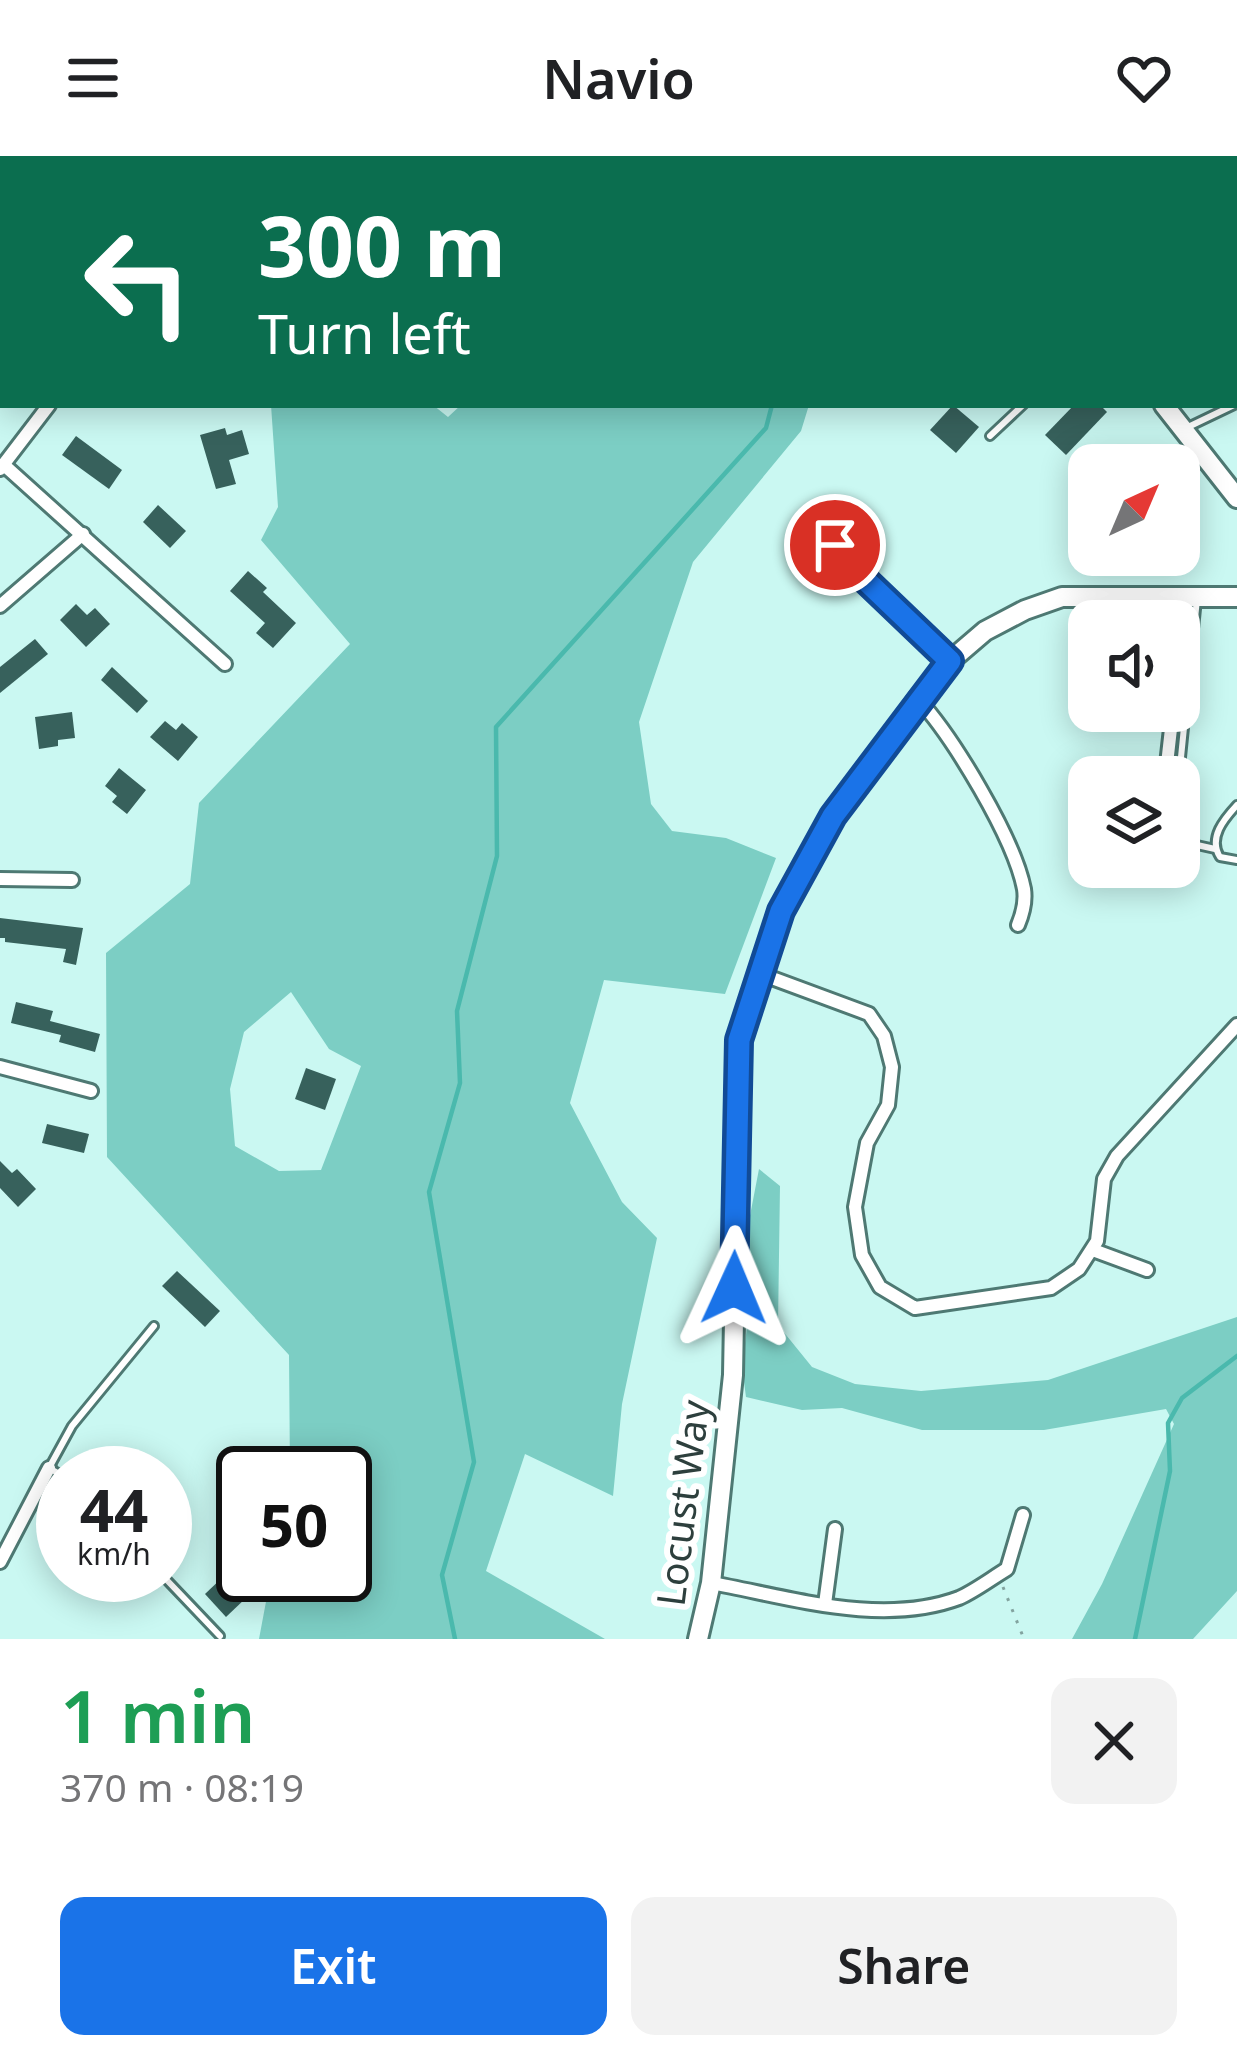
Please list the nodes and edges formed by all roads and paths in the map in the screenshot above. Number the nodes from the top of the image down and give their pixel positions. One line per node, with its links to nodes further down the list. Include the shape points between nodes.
1 (47, 408): 7 (street)
2 (1020, 408): 6 (lane)
3 (1166, 408): 5 (main road)
4 (1228, 408): 5 (lane)
5 (1183, 430): 8 (main road)
6 (990, 436)
7 (2, 467): 10 (street)
8 (1237, 498)
9 (814, 520): 15 (lane)
10 (83, 533): 14 (street); 16 (street)
11 (1190, 596): 12 (main road, Locust Way); 13 (lane); 15 (main road, Locust Way, via 1062,597 1003,620); 18 (lane)
12 (1237, 597)
13 (1189, 600)
14 (0, 606)
15 (950, 661): 17 (main road, Locust Way)
16 (225, 664)
17 (918, 699): 25 (street, via 1009,847 1024,890); 26 (main road, Locust Way, via 833,816 781,911)
18 (1174, 756)
19 (1237, 805): 21 (lane)
20 (1200, 846): 21 (lane)
21 (1215, 849): 22 (lane)
22 (1237, 860)
23 (0, 879): 24 (street)
24 (72, 880)
25 (1018, 926)
26 (761, 974): 30 (street, via 869,1014 884,1036 892,1067 888,1105 868,1143 855,1207 862,1256 880,1287 915,1308 1018,1294 1051,1288); 39 (main road, Locust Way, via 739,1040 733,1375)
27 (1237, 1025): 30 (street, via 1117,1156 1104,1179)
28 (0, 1067): 29 (street)
29 (91, 1091)
30 (1093, 1250): 31 (street)
31 (1147, 1270)
32 (154, 1326): 33 (lane)
33 (61, 1446)
34 (36, 1493): 37 (street)
35 (1023, 1515): 38 (street)
36 (835, 1529): 41 (street)
37 (0, 1562)
38 (998, 1575): 41 (street, via 961,1597 902,1611); 44 (path)
39 (711, 1583): 41 (street); 43 (main road, Locust Way)
40 (188, 1602): 42 (lane)
41 (825, 1604)
42 (220, 1636)
43 (698, 1639)
44 (1024, 1639)

